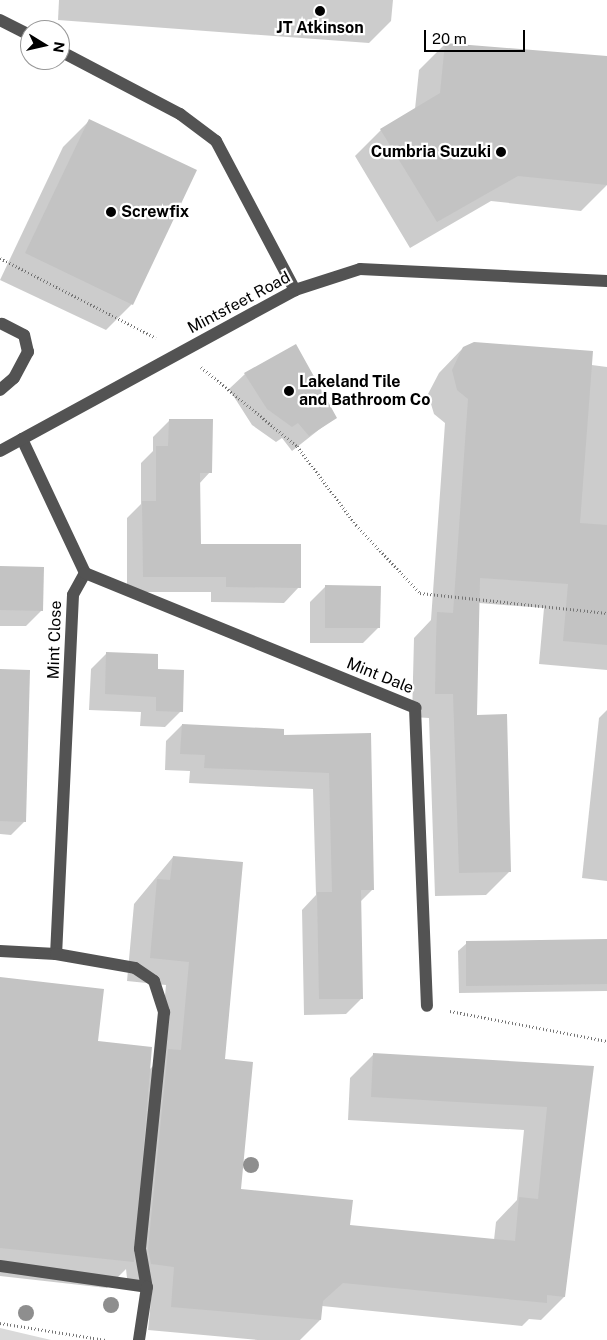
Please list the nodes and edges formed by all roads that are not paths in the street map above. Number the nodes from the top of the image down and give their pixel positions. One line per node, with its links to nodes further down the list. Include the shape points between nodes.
1 (0, 20): 2 (street)
2 (20, 30)
3 (70, 56): 5 (street, via 180,114 216,141)
4 (607, 281): 5 (street, Mintsfeet Road, via 360,269)
5 (295, 290): 8 (street, Mintsfeet Road)
6 (2, 324): 7 (street, via 24,335 28,352 14,378)
7 (0, 390)
8 (22, 439): 9 (street, Mintsfeet Road); 10 (street)
9 (0, 451)
10 (85, 574): 12 (street, Mint Close, via 73,595); 13 (street, Mint Dale, via 415,708)
11 (0, 952): 12 (street)
12 (56, 954): 15 (street, via 135,968 154,981 164,1012 140,1249)
13 (427, 1006)
14 (0, 1266): 15 (street)
15 (147, 1287): 16 (street)
16 (139, 1340)

